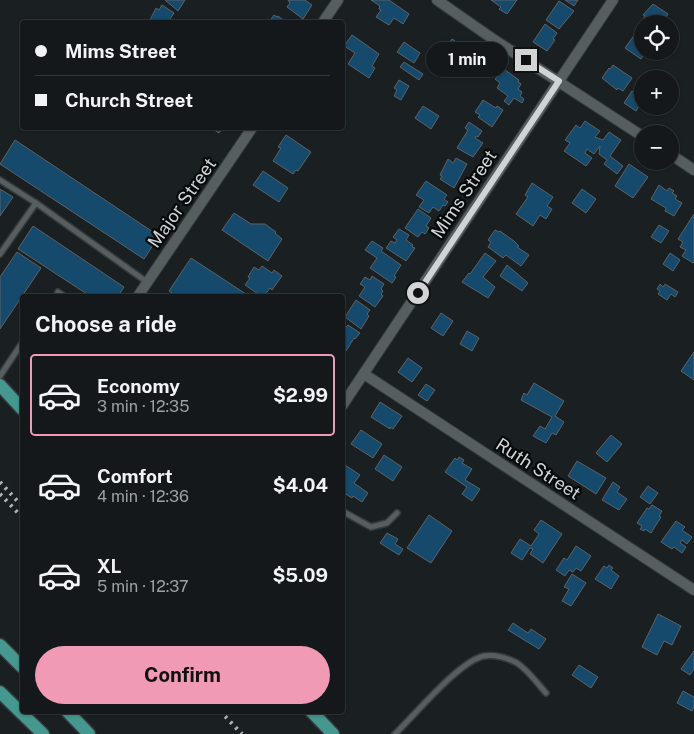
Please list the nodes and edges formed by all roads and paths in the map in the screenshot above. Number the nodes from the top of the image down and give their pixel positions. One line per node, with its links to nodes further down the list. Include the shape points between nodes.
1 (338, 0): 4 (street)
2 (437, 0): 5 (street)
3 (613, 0): 5 (street, Mims Street)
4 (324, 20)
5 (559, 81): 7 (street); 16 (street, Mims Street)
6 (251, 130): 13 (street, Major Street)
7 (634, 131)
8 (679, 160): 9 (street)
9 (694, 170)
10 (0, 180): 11 (lane)
11 (36, 203): 12 (lane); 13 (lane)
12 (0, 254)
13 (147, 282): 14 (street, Major Street)
14 (141, 294)
15 (20, 347): 17 (lane)
16 (364, 374): 19 (street, Mims Street); 23 (street, Ruth Street)
17 (0, 376)
18 (0, 385): 20 (main road)
19 (345, 402)
20 (20, 407)
21 (345, 513): 22 (lane, via 371,527 387,523)
22 (397, 513)
23 (694, 590)
24 (0, 644): 25 (main road)
25 (20, 665)
26 (0, 692): 28 (main road)
27 (546, 693): 35 (lane, via 515,662 483,656 453,676)
28 (20, 711)
29 (23, 714): 32 (main road)
30 (70, 714): 33 (main road)
31 (314, 714): 34 (main road)
32 (44, 734)
33 (89, 734)
34 (332, 734)
35 (395, 734)

